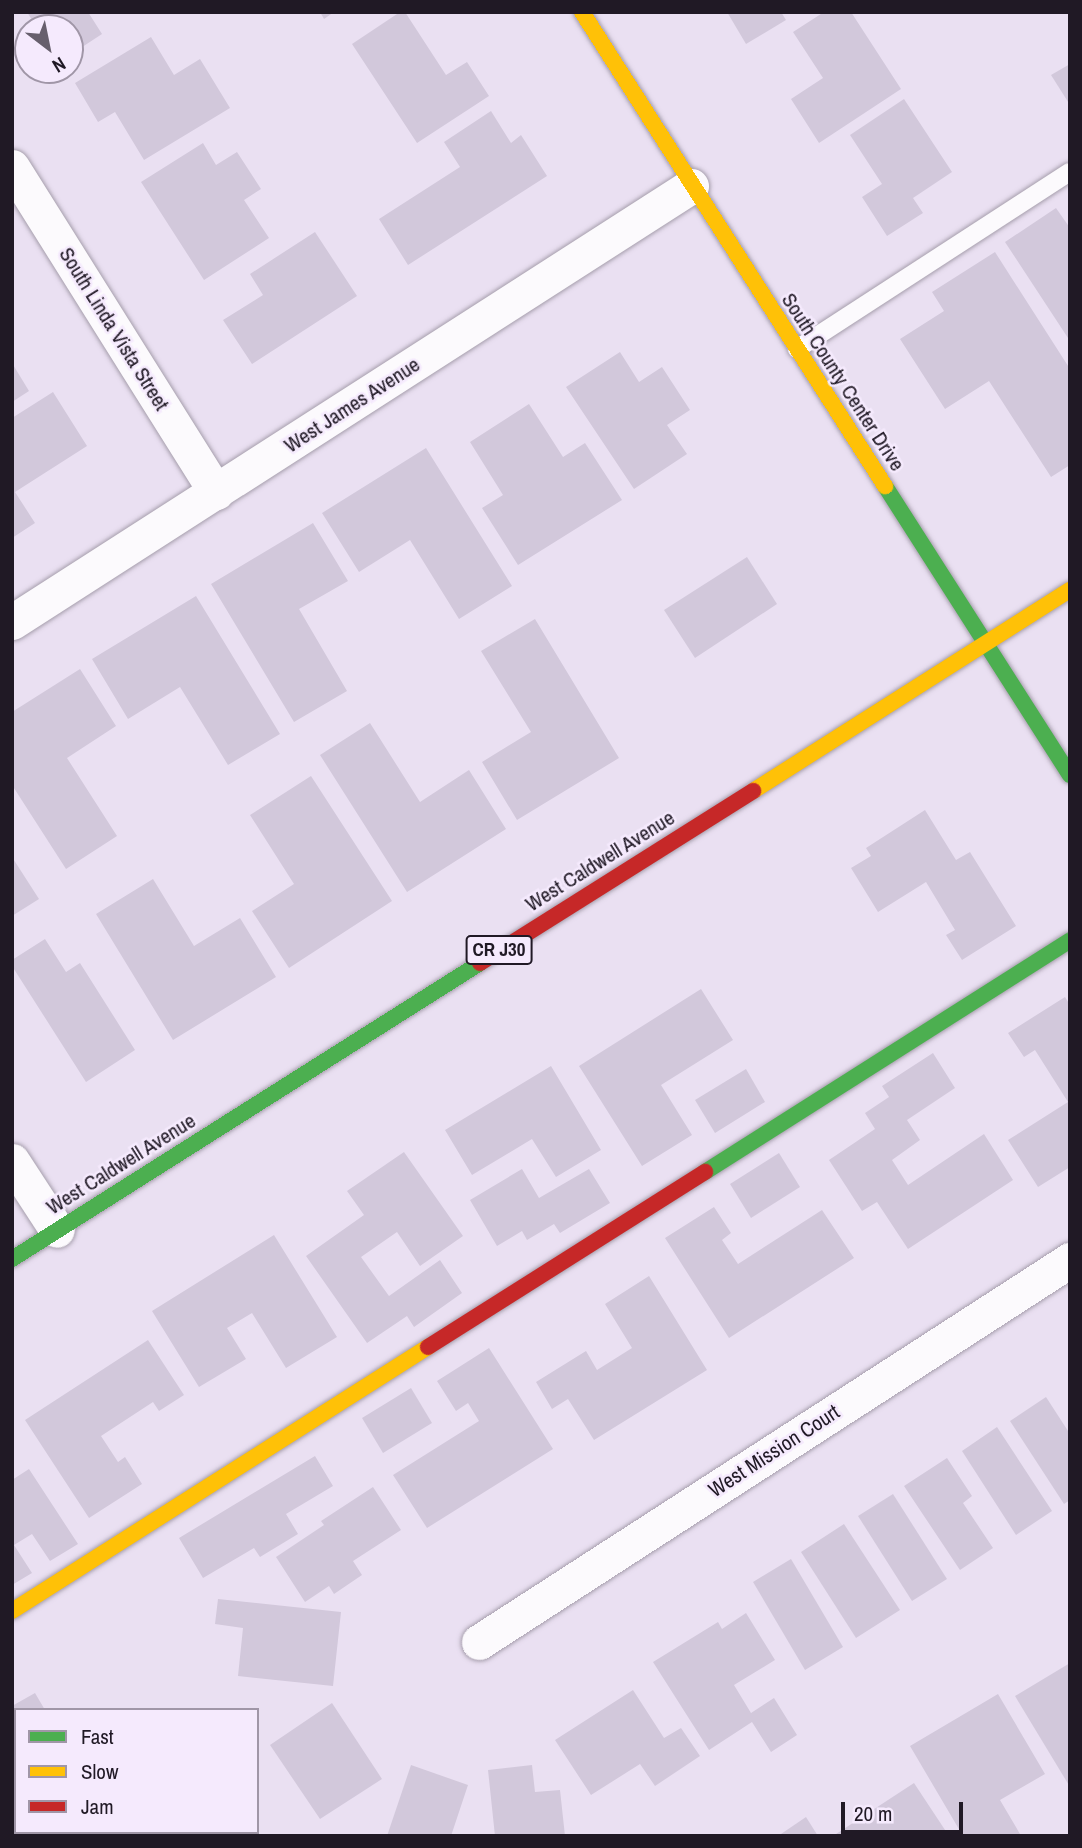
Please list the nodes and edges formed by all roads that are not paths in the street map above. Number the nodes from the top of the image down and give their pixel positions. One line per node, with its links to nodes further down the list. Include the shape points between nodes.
1 (582, 12): 4 (street, South County Center Drive)
2 (12, 167): 6 (street, South Linda Vista Street)
3 (1070, 172): 5 (lane)
4 (691, 186): 5 (street, South County Center Drive); 6 (street, West James Avenue)
5 (797, 349): 9 (street, South County Center Drive)
6 (216, 492): 8 (street, West James Avenue)
7 (1070, 590): 9 (street, West Caldwell Avenue / CR J30)
8 (12, 622)
9 (987, 642): 10 (street, South County Center Drive); 13 (street, West Caldwell Avenue / CR J30)
10 (1070, 775)
11 (1070, 940): 16 (street)
12 (12, 1161): 13 (street)
13 (57, 1230): 14 (street, West Caldwell Avenue / CR J30)
14 (12, 1259)
15 (1070, 1260): 17 (street, West Mission Court)
16 (12, 1611)
17 (479, 1642)

